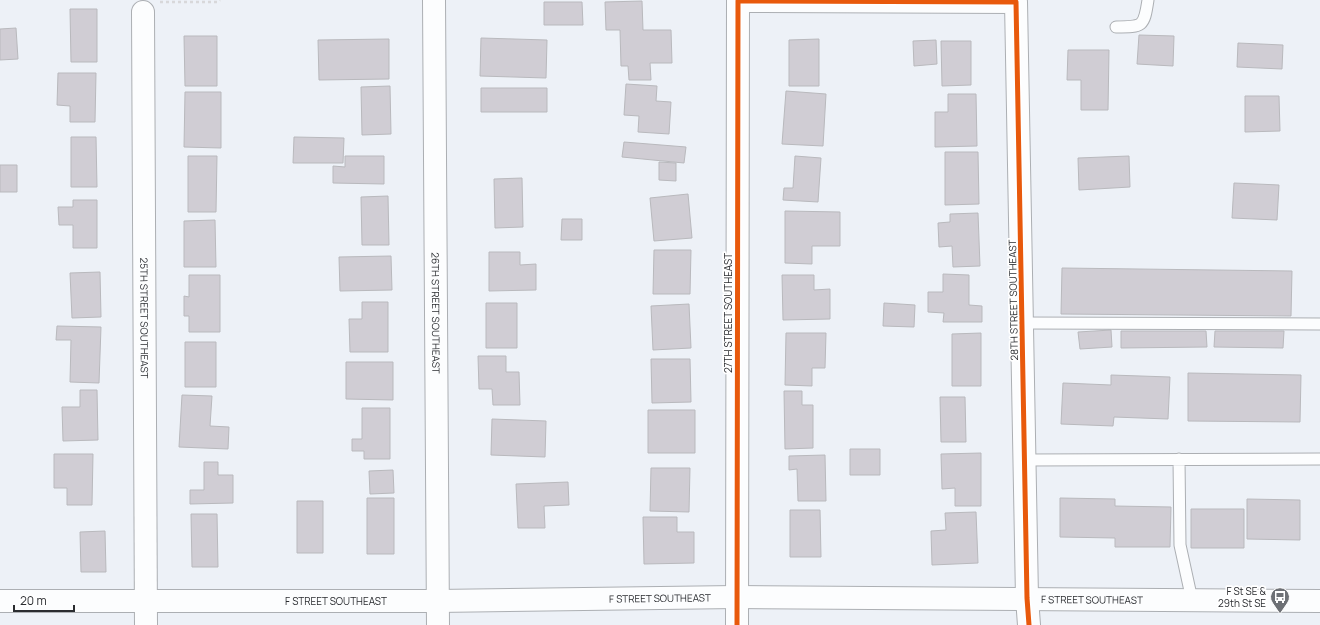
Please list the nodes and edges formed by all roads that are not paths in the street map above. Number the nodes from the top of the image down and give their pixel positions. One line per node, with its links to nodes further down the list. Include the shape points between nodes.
1 (434, 0): 16 (street, 26TH STREET SOUTHEAST)
2 (1148, 0): 5 (lane, via 1141,24 1135,27)
3 (1016, 2): 6 (street, 28TH STREET SOUTHEAST); 11 (street, 27TH STREET SOUTHEAST, via 738,1)
4 (149, 6): 15 (street, 25TH STREET SOUTHEAST)
5 (1116, 27)
6 (1022, 323): 7 (lane); 9 (street, 28TH STREET SOUTHEAST)
7 (1320, 324)
8 (1320, 459): 10 (lane)
9 (1024, 460): 10 (lane); 12 (street, 28TH STREET SOUTHEAST)
10 (1179, 460): 13 (lane, via 1180,545)
11 (736, 598): 12 (street, F STREET SOUTHEAST); 16 (street, F STREET SOUTHEAST); 20 (street, 27TH STREET SOUTHEAST)
12 (1027, 598): 13 (street, F STREET SOUTHEAST); 21 (street, 28TH STREET SOUTHEAST)
13 (1192, 600): 17 (street, F STREET SOUTHEAST)
14 (0, 601): 15 (street, F STREET SOUTHEAST)
15 (146, 601): 16 (street, F STREET SOUTHEAST); 18 (street, 25TH STREET SOUTHEAST)
16 (438, 601): 19 (street, 26TH STREET SOUTHEAST)
17 (1320, 601)
18 (146, 625)
19 (438, 625)
20 (737, 625)
21 (1029, 625)

